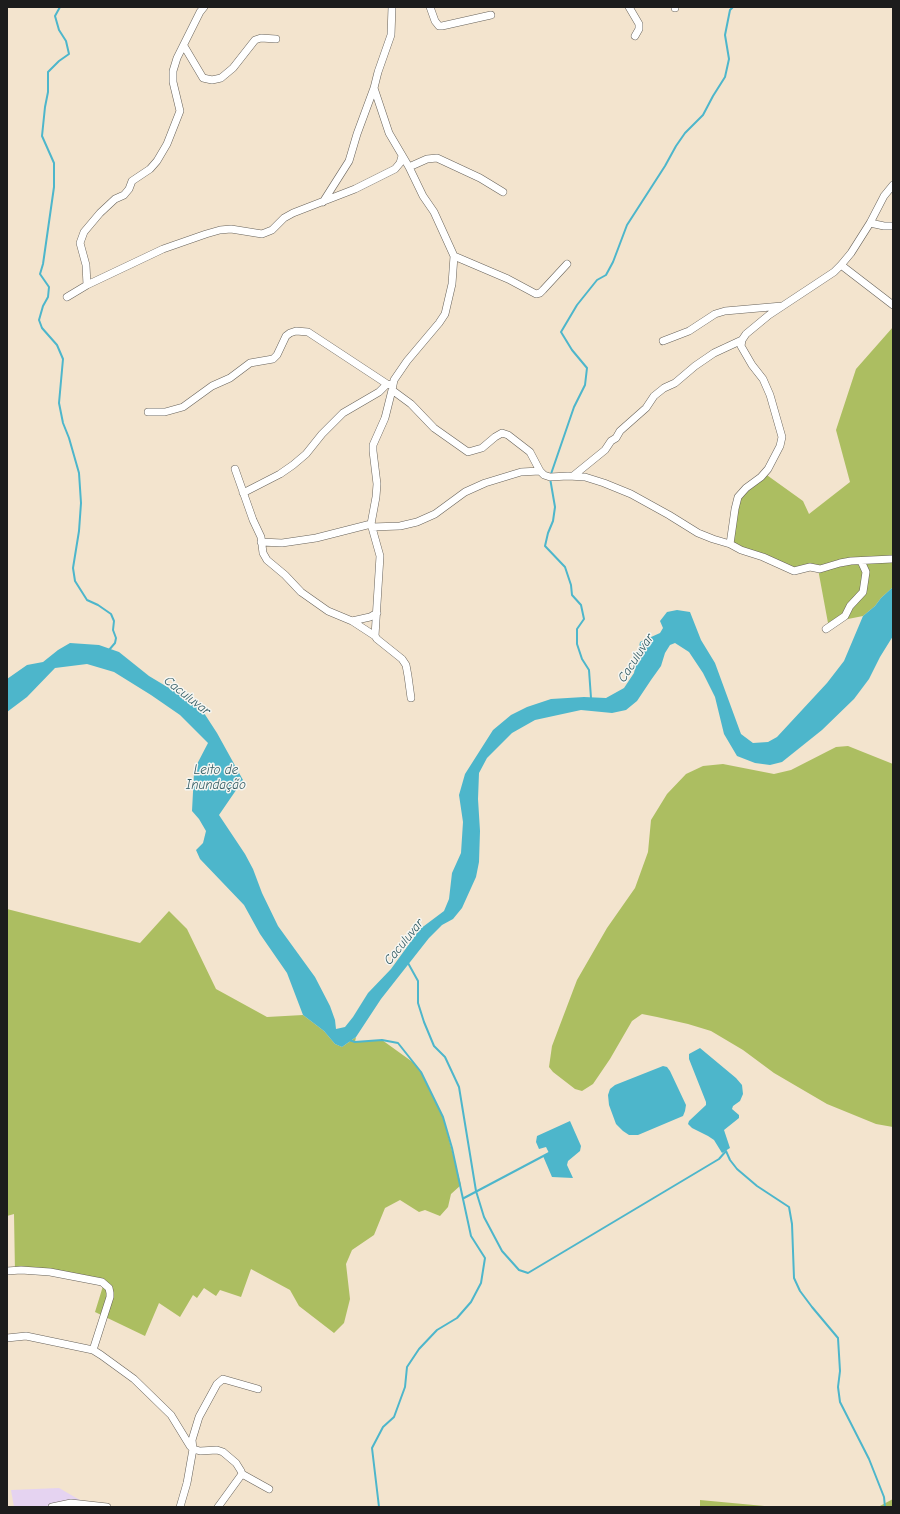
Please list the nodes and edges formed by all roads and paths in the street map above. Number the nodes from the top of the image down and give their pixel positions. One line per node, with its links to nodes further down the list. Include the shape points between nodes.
1 (204, 7): 8 (street)
2 (392, 7): 9 (street, via 391,35)
3 (430, 7): 5 (street, via 439,26)
4 (629, 7): 6 (street, via 639,24)
5 (491, 15)
6 (635, 36)
7 (276, 39): 8 (street, via 255,40 233,68 221,78 212,80 204,78)
8 (184, 46): 20 (street, via 173,71 180,111 167,144 150,169 132,181 124,195 115,199 84,232 80,243 86,265)
9 (374, 88): 10 (street, via 389,133); 14 (street, via 349,161)
10 (402, 156): 11 (street); 14 (street, via 400,164 395,168)
11 (409, 167): 13 (street, via 427,159 437,158); 17 (street, via 434,212)
12 (893, 185): 15 (street, via 884,196)
13 (503, 192)
14 (323, 202): 20 (street, via 293,213 272,230 262,234 231,229 206,234 163,249)
15 (870, 223): 16 (street); 19 (street)
16 (893, 226)
17 (454, 256): 18 (street, via 536,294 540,293); 26 (street, via 452,284 445,314)
18 (567, 264)
19 (841, 265): 22 (street); 23 (street)
20 (87, 285): 21 (street)
21 (67, 297)
22 (893, 305)
23 (782, 306): 24 (street); 25 (street, via 725,311 715,314 689,331)
24 (742, 340): 30 (street, via 714,353 654,396 646,408 620,431 605,450); 34 (street, via 741,346 770,394 782,437 768,469 738,497)
25 (663, 341)
26 (390, 386): 27 (street, via 308,332 296,331 286,336 273,359 250,363 183,407 165,412); 29 (street, via 434,428 462,449 468,452 482,448 502,433 530,452); 31 (street, via 343,413 293,465); 32 (street, via 385,418 373,446 377,484)
27 (148, 412)
28 (234, 469): 31 (street)
29 (540, 471): 30 (street, via 550,477); 32 (street, via 520,472 485,483 465,492 435,514 417,522 400,526)
30 (573, 476): 34 (street, via 592,479 631,494 698,533)
31 (243, 493): 33 (street)
32 (372, 526): 33 (street, via 282,543); 37 (street, via 380,556)
33 (261, 542): 38 (street, via 267,560 302,592 328,611)
34 (730, 544): 36 (street, via 794,571 820,569)
35 (892, 559): 36 (street)
36 (861, 560): 39 (street, via 866,572 863,592 845,616)
37 (377, 613): 38 (street); 40 (street)
38 (352, 621): 40 (street)
39 (826, 629)
40 (375, 636): 41 (street, via 406,665)
41 (411, 698)
42 (7, 1271): 44 (street, via 50,1272 102,1282 109,1288 110,1297)
43 (7, 1338): 44 (street, via 26,1336)
44 (93, 1350): 46 (street, via 117,1365 171,1415)
45 (258, 1389): 46 (street, via 223,1379 217,1384 199,1417 192,1440)
46 (193, 1449): 47 (street, via 223,1452 236,1463); 51 (street)
47 (242, 1474): 48 (street); 52 (street)
48 (269, 1489)
49 (52, 1507): 50 (street, via 71,1503)
50 (107, 1507)
51 (180, 1507)
52 (218, 1507)

